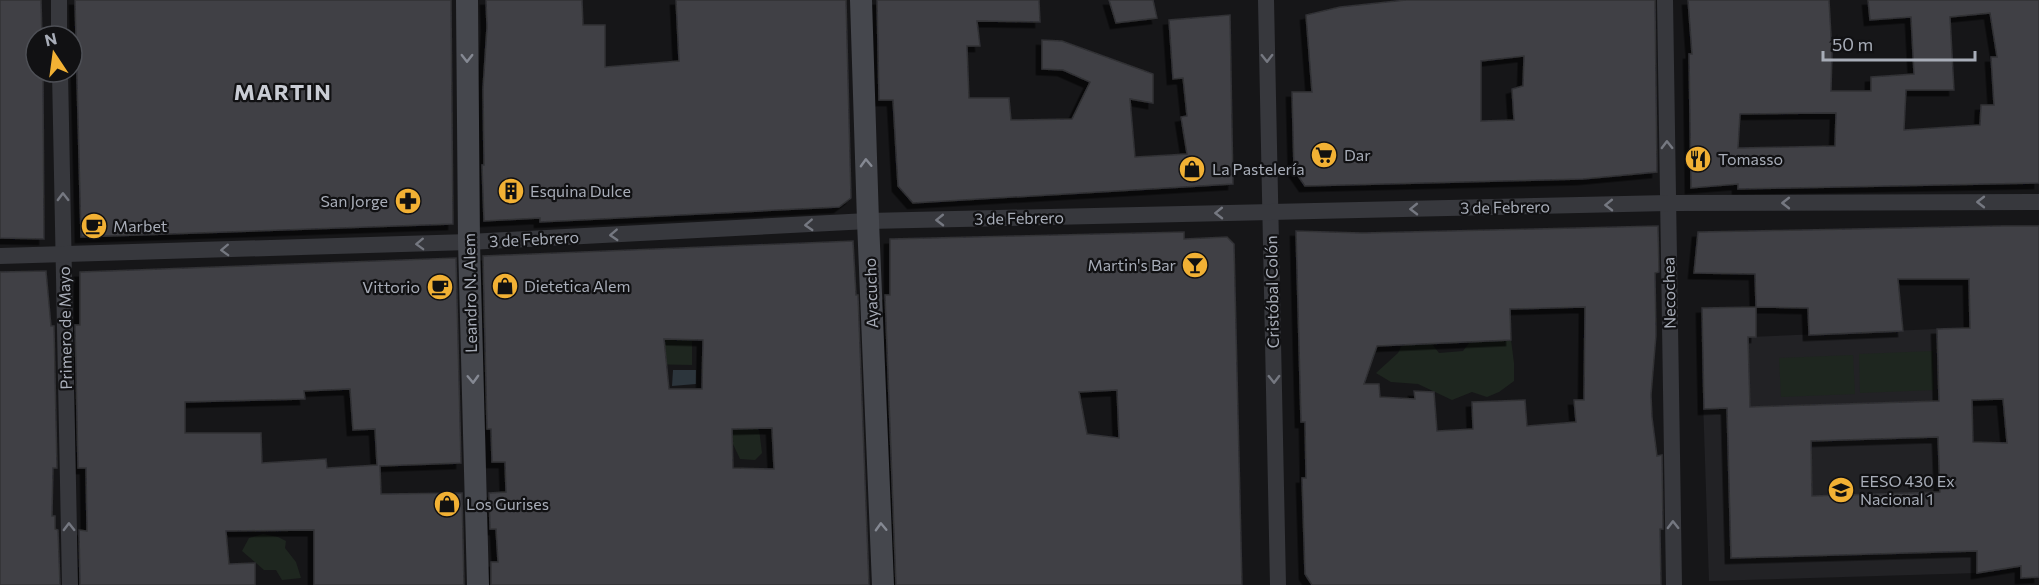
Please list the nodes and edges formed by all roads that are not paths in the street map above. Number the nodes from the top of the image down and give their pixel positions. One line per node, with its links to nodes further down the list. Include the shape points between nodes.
1 (59, 0): 6 (street)
2 (467, 0): 12 (main road, Leandro N. Alem, one-way to 12)
3 (861, 0): 11 (main road, Ayacucho, one-way to 3)
4 (1266, 0): 10 (street, Cristóbal Colón, one-way to 10)
5 (1665, 0): 9 (street, Necochea, one-way to 5)
6 (59, 24)
7 (60, 84): 13 (street, Primero de Mayo, one-way to 7)
8 (2039, 202): 9 (street, 3 de Febrero, one-way to 9)
9 (1668, 203): 10 (street, 3 de Febrero, one-way to 10); 19 (street, Necochea, one-way to 9)
10 (1271, 212): 11 (street, 3 de Febrero, one-way to 11); 18 (street, Cristóbal Colón, one-way to 18)
11 (868, 221): 12 (street, 3 de Febrero, one-way to 12); 17 (main road, Ayacucho, one-way to 11)
12 (469, 242): 13 (street, 3 de Febrero, one-way to 13); 16 (main road, Leandro N. Alem, one-way to 16)
13 (64, 255): 14 (street, 3 de Febrero); 15 (street, Primero de Mayo, one-way to 13)
14 (0, 256)
15 (70, 585)
16 (478, 585)
17 (883, 585)
18 (1278, 585)
19 (1674, 585)

